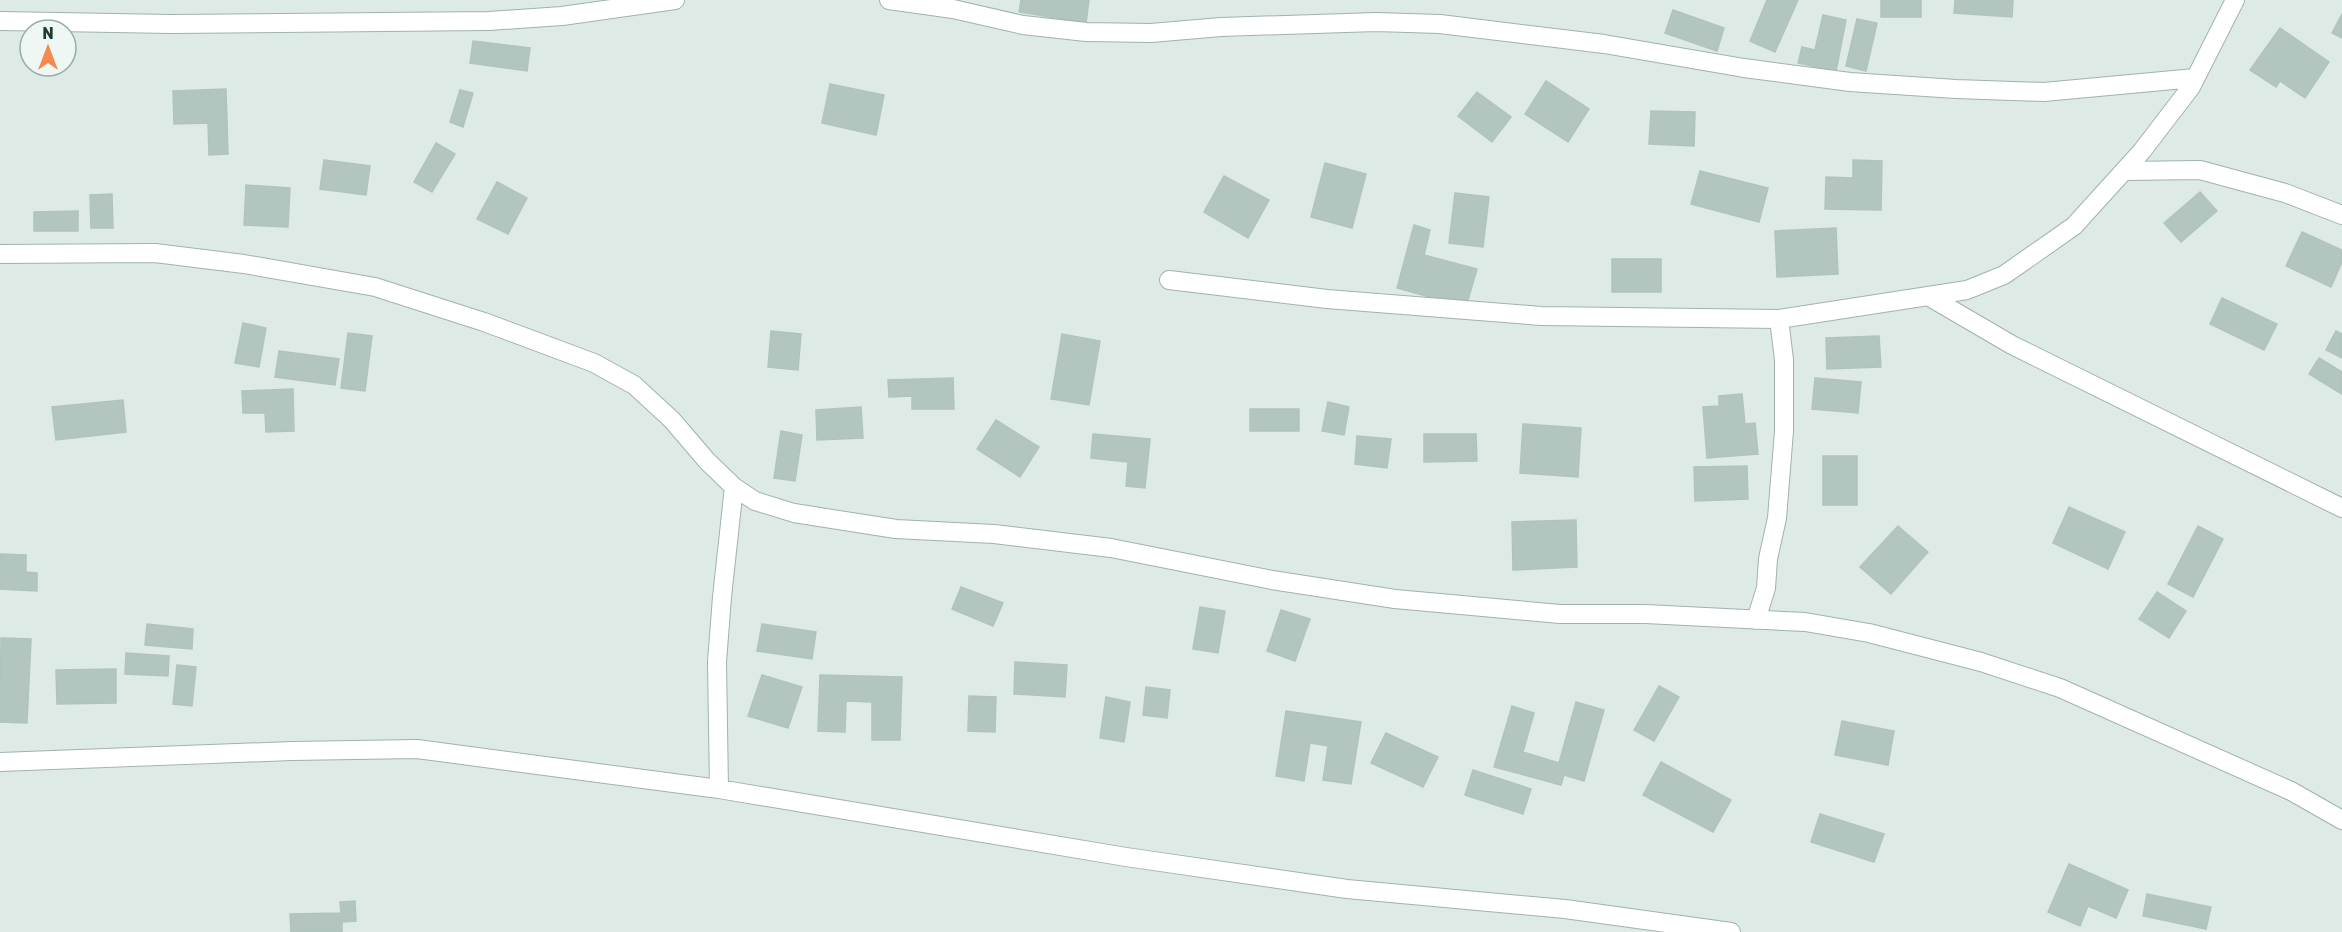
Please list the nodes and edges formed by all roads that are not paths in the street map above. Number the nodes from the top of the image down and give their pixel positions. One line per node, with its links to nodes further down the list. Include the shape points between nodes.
1 (675, 0): 5 (street, via 562,16 489,21)
2 (889, 0): 3 (street)
3 (895, 0): 6 (street, via 1023,25 1086,32 1151,33 1376,22 1440,24 1604,44 1850,82 1956,89 2044,92)
4 (2235, 0): 6 (street)
5 (0, 21)
6 (2195, 78): 7 (street)
7 (2124, 171): 8 (street, via 2200,170 2285,193); 11 (street, via 2074,226 2004,275 1967,290)
8 (2342, 215)
9 (0, 254): 13 (street, via 155,254 244,264 375,287 484,322 594,363 624,379 672,420)
10 (1168, 280): 12 (street, via 1327,299 1541,316)
11 (1928, 296): 12 (street); 14 (street, via 2012,345)
12 (1779, 319): 15 (street, via 1784,360 1784,431 1777,518 1766,588)
13 (735, 487): 15 (street, via 755,501 794,513 896,529 994,534 1111,548 1272,580 1395,599 1560,614); 17 (street, via 717,662)
14 (2342, 508)
15 (1756, 620): 18 (street, via 1805,622 1869,633 1981,662 2060,688 2291,791)
16 (0, 762): 17 (street, via 417,749)
17 (719, 789): 19 (street, via 1126,857 1335,887 1564,909)
18 (2342, 820)
19 (1731, 932)

